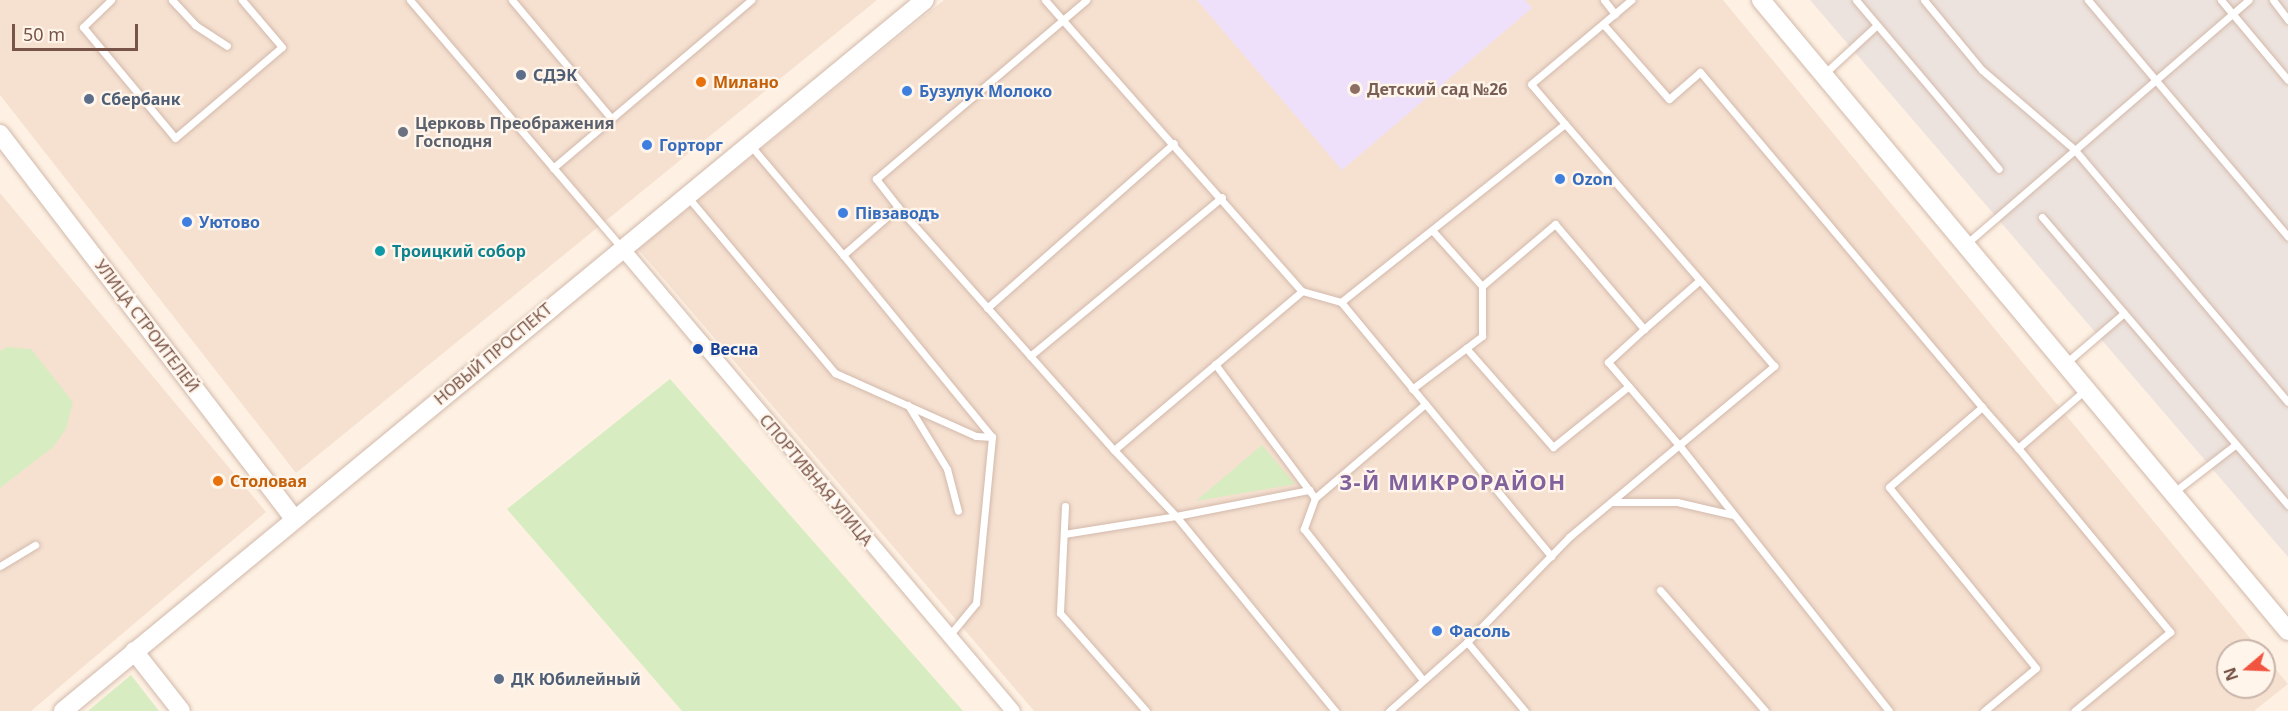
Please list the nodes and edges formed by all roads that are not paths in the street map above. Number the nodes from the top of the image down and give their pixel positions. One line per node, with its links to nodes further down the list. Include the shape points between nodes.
1 (111, 0): 3 (lane, via 83,27 175,138 282,47)
2 (172, 0): 25 (lane, via 195,25)
3 (242, 0)
4 (410, 0): 35 (lane)
5 (512, 0): 29 (lane)
6 (751, 0): 29 (lane)
7 (925, 0): 32 (street, НОВЫЙ ПРОСПЕКТ)
8 (1045, 0): 21 (lane)
9 (1086, 0): 21 (lane)
10 (1604, 0): 19 (lane)
11 (1631, 0): 19 (lane)
12 (1761, 0): 26 (street)
13 (1856, 0): 24 (lane)
14 (1924, 0): 34 (lane, via 1982,70)
15 (2088, 0): 28 (lane)
16 (2221, 0): 20 (lane)
17 (2249, 0): 20 (lane)
18 (2273, 0): 22 (lane)
19 (1615, 14): 23 (lane)
20 (2232, 14): 27 (lane); 28 (lane)
21 (1063, 20): 33 (lane); 39 (lane, via 876,179)
22 (2288, 20)
23 (1603, 24): 30 (lane, via 1531,84); 63 (lane, via 1670,99 1700,72)
24 (1877, 25): 26 (lane); 36 (lane)
25 (227, 46)
26 (1823, 75): 43 (street)
27 (2288, 80)
28 (2158, 82): 34 (lane); 42 (lane)
29 (611, 118): 35 (lane)
30 (1565, 124): 41 (lane); 46 (lane)
31 (0, 134): 78 (street, УЛИЦА СТРОИТЕЛЕЙ)
32 (749, 143): 37 (street, НОВЫЙ ПРОСПЕКТ); 45 (lane)
33 (1174, 143): 38 (lane); 50 (lane)
34 (2074, 149): 43 (lane); 60 (lane)
35 (553, 168): 44 (lane)
36 (1999, 170)
37 (686, 195): 44 (street, НОВЫЙ ПРОСПЕКТ); 62 (lane, via 835,373)
38 (1222, 197): 48 (lane); 54 (lane)
39 (898, 207): 45 (lane); 50 (lane)
40 (2042, 218): 51 (lane)
41 (1432, 230): 47 (lane); 49 (lane)
42 (2288, 237)
43 (1965, 244): 56 (street)
44 (621, 247): 78 (street, НОВЫЙ ПРОСПЕКТ); 85 (street, СПОРТИВНАЯ УЛИЦА)
45 (843, 255): 64 (lane)
46 (1700, 280): 52 (lane); 66 (lane, via 1774,366)
47 (1482, 286): 52 (lane, via 1556,224); 53 (lane, via 1482,336)
48 (1302, 291): 49 (lane); 55 (lane)
49 (1341, 302): 58 (lane)
50 (987, 308): 54 (lane)
51 (2124, 314): 56 (lane); 65 (lane)
52 (1644, 329): 57 (lane, via 1608,362)
53 (1466, 348): 57 (lane, via 1553,447); 58 (lane)
54 (1030, 356): 68 (lane)
55 (1215, 364): 68 (lane); 69 (lane)
56 (2065, 364): 59 (street)
57 (1629, 386): 66 (lane)
58 (1412, 388): 61 (lane)
59 (2086, 389): 67 (lane); 70 (street)
60 (2288, 402)
61 (1425, 404): 71 (lane); 81 (lane)
62 (908, 405): 64 (lane, via 976,436); 75 (lane, via 947,470)
63 (1982, 407): 67 (lane); 98 (lane, via 1889,487 2036,668)
64 (992, 437): 85 (lane, via 976,603)
65 (2236, 444): 70 (lane); 73 (lane)
66 (1679, 445): 72 (lane); 76 (lane)
67 (2018, 448): 99 (lane, via 2170,632)
68 (1114, 450): 77 (lane)
69 (1309, 490): 71 (lane); 77 (lane)
70 (2172, 493): 84 (street)
71 (1315, 498): 88 (lane, via 1304,529)
72 (1611, 502): 76 (lane, via 1677,502); 81 (lane)
73 (2288, 505)
74 (1065, 506): 79 (lane)
75 (958, 511)
76 (1734, 515): 97 (lane)
77 (1176, 516): 79 (lane); 93 (lane)
78 (294, 519): 87 (street, НОВЫЙ ПРОСПЕКТ)
79 (1064, 534): 92 (lane, via 1060,612)
80 (35, 545): 82 (lane)
81 (1551, 556): 86 (lane)
82 (0, 566)
83 (1660, 590): 96 (lane)
84 (2288, 632)
85 (947, 637): 91 (street, СПОРТИВНАЯ УЛИЦА)
86 (1467, 642): 88 (lane); 95 (lane)
87 (134, 651): 89 (street, НОВЫЙ ПРОСПЕКТ); 90 (street)
88 (1424, 680): 94 (lane)
89 (63, 711)
90 (181, 711)
91 (1013, 711)
92 (1146, 711)
93 (1335, 711)
94 (1389, 711)
95 (1525, 711)
96 (1765, 711)
97 (1888, 711)
98 (1984, 711)
99 (2074, 711)

